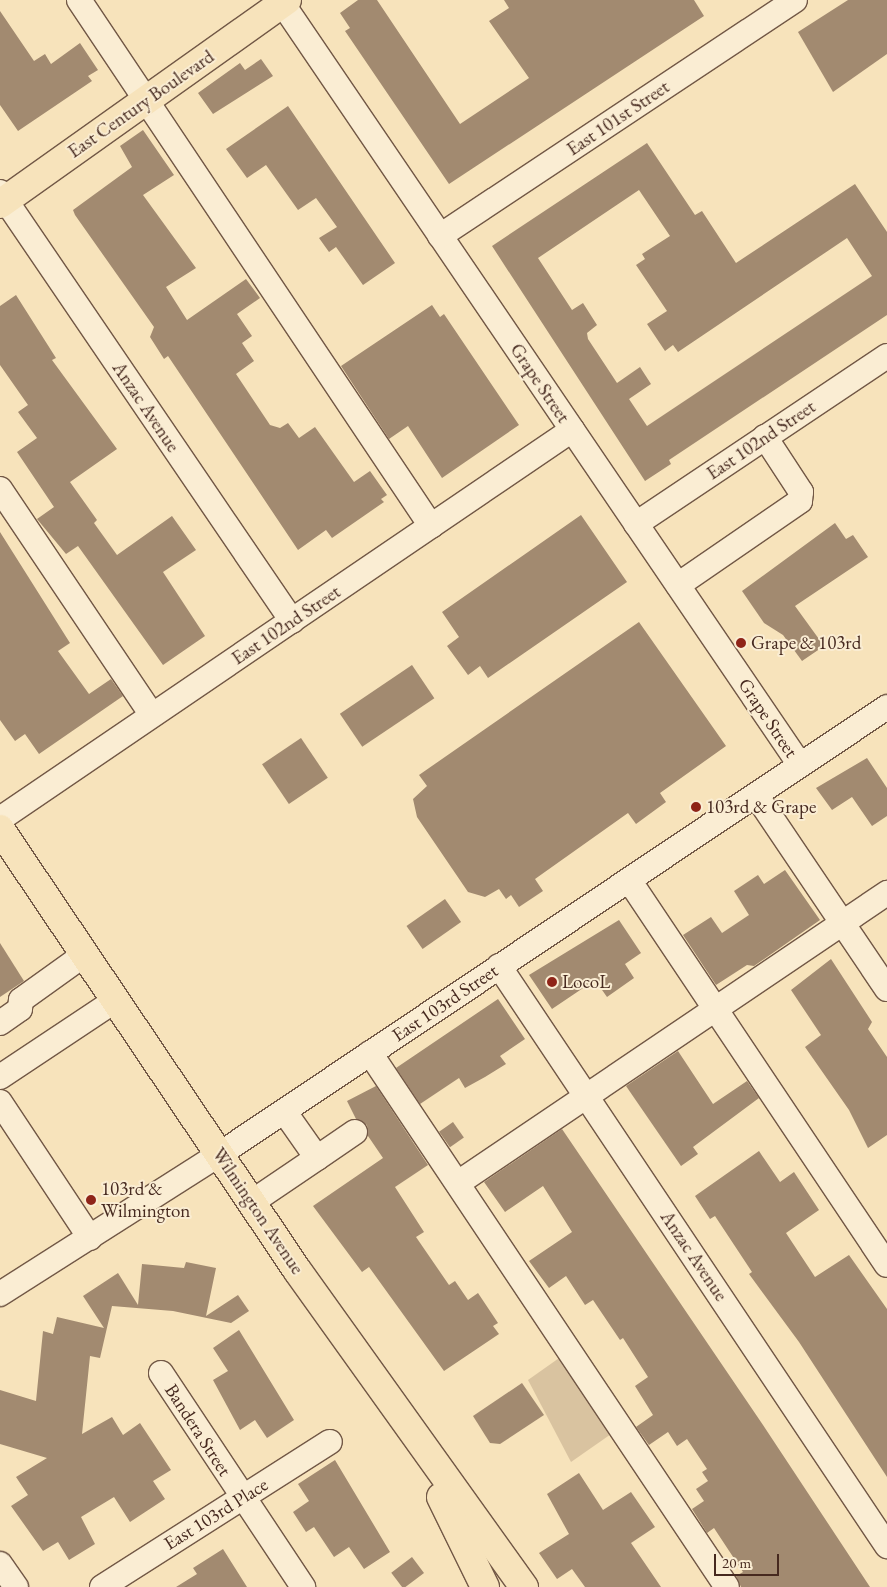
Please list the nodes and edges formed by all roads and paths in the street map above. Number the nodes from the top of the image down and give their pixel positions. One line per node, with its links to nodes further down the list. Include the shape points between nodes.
1 (79, 0): 4 (street)
2 (795, 0): 6 (street, East 101st Street)
3 (283, 1): 4 (main road, East Century Boulevard); 6 (street, Grape Street)
4 (146, 100): 5 (main road, East Century Boulevard); 12 (street)
5 (2, 199): 14 (street, Anzac Avenue)
6 (440, 236): 8 (street, Grape Street)
7 (887, 356): 9 (street, East 102nd Street)
8 (572, 430): 11 (street, Grape Street); 12 (street, East 102nd Street)
9 (765, 437): 11 (street, East 102nd Street); 13 (street, via 801,492 800,501)
10 (0, 490): 16 (street)
11 (636, 524): 13 (street, Grape Street)
12 (431, 526): 14 (street, East 102nd Street)
13 (678, 585): 17 (street, Grape Street)
14 (292, 621): 16 (street, East 102nd Street)
15 (887, 707): 17 (street, East 103rd Street)
16 (152, 716): 19 (street, East 102nd Street)
17 (800, 765): 18 (street, East 103rd Street)
18 (756, 795): 21 (street, East 103rd Street); 23 (street)
19 (0, 819)
20 (0, 829): 24 (main road, Wilmington Avenue)
21 (629, 880): 25 (street, East 103rd Street); 28 (street)
22 (887, 893): 23 (street)
23 (843, 923): 26 (street); 28 (street)
24 (88, 960): 27 (main road, Wilmington Avenue); 29 (street, via 21,1000 20,1009)
25 (500, 966): 30 (street, East 103rd Street); 32 (street, Anzac Avenue)
26 (887, 989)
27 (116, 1000): 31 (street); 36 (main road, Wilmington Avenue)
28 (716, 1009): 32 (street); 41 (street)
29 (0, 1023)
30 (370, 1053): 34 (street, East 103rd Street); 38 (street)
31 (0, 1077)
32 (587, 1097): 38 (street); 47 (street, Anzac Avenue)
33 (0, 1102): 40 (street)
34 (284, 1111): 36 (street, East 103rd Street); 37 (street)
35 (355, 1132): 37 (street)
36 (220, 1154): 39 (main road, Wilmington Avenue); 40 (street, East 103rd Street)
37 (317, 1158): 39 (street)
38 (458, 1183): 54 (street)
39 (252, 1202): 44 (main road, Wilmington Avenue)
40 (90, 1238): 42 (street, East 103rd Street)
41 (887, 1265)
42 (0, 1294)
43 (161, 1373): 46 (street, Bandera Street)
44 (388, 1400): 52 (main road, via 479,1567); 53 (main road, Wilmington Avenue)
45 (330, 1442): 46 (street, East 103rd Place)
46 (242, 1498): 50 (street, East 103rd Place); 51 (street, Bandera Street)
47 (887, 1546)
48 (0, 1564): 49 (street)
49 (16, 1587)
50 (102, 1587)
51 (303, 1587)
52 (485, 1587)
53 (524, 1587)
54 (727, 1587)

